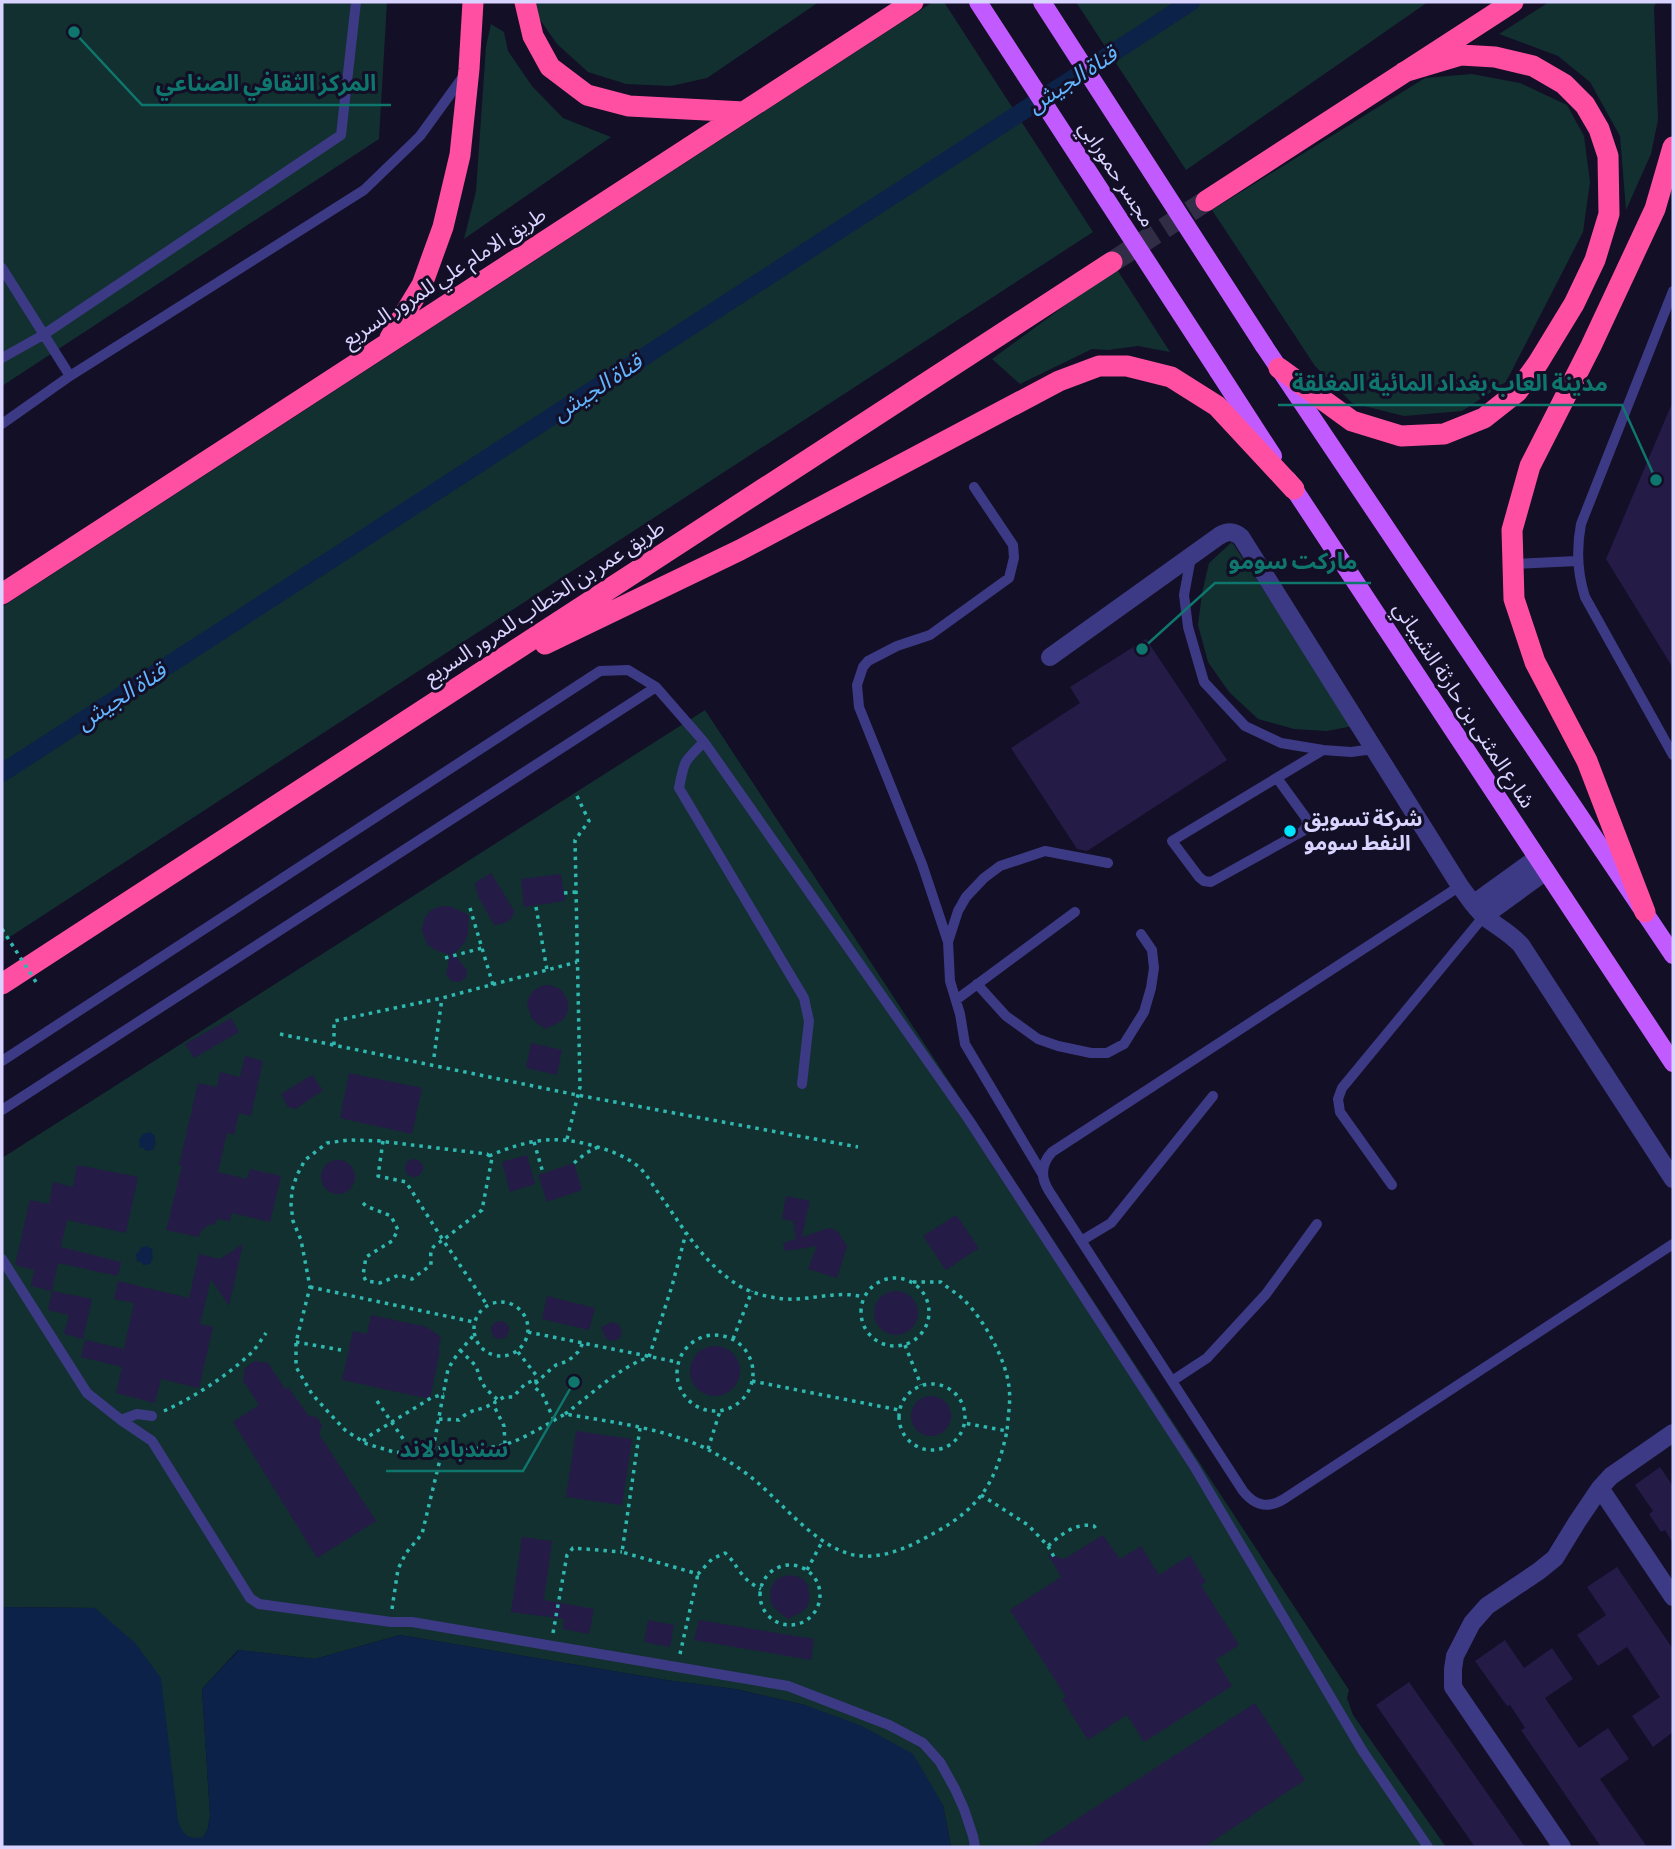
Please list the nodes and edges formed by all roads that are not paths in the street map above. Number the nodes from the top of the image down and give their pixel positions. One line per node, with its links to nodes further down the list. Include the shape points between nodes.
1 (356, 2): 16 (lane, via 341,135)
2 (473, 2): 8 (highway)
3 (525, 2): 10 (highway, via 533,36 550,67 587,95 629,106)
4 (913, 2): 10 (highway, طريق الامام علي للمرور السريع)
5 (978, 2): 21 (main road, مجسر حمورابي, bridge)
6 (1042, 2): 18 (main road, مجسر حمورابي, bridge)
7 (1513, 2): 9 (highway)
8 (469, 69): 17 (highway, via 460,155 443,227 422,285); 22 (lane, via 420,136 364,190)
9 (1404, 72): 12 (highway); 20 (highway, via 1461,55 1495,57 1533,66 1564,84 1585,105 1608,156 1609,214 1595,260 1574,304 1517,393 1484,418 1444,434 1401,436 1352,421)
10 (744, 112): 17 (highway, طريق الامام علي للمرور السريع)
11 (1673, 147): 28 (highway, via 1656,209 1530,466 1511,530)
12 (1206, 201)
13 (1112, 262): 31 (highway, طريق عمر بن الخطاب للمرور السريع)
14 (2, 268): 16 (lane)
15 (1673, 291): 27 (lane, via 1581,524)
16 (43, 335): 19 (lane); 22 (lane)
17 (386, 344): 29 (highway, طريق الامام علي للمرور السريع)
18 (1264, 346): 20 (main road, شارع المثنى بن حارثة الشيباني)
19 (2, 358)
20 (1279, 368): 43 (main road, شارع المثنى بن حارثة الشيباني)
21 (1218, 371): 25 (main road, شارع المثنى بن حارثة الشيباني)
22 (70, 376): 23 (lane)
23 (2, 424)
24 (974, 487): 45 (lane, via 1013,545 1009,578 930,635 868,661 857,685 859,707)
25 (1294, 489): 31 (highway, via 1217,406 1171,377 1127,366 1099,366 1059,381 740,550); 39 (main road, شارع المثنى بن حارثة الشيباني)
26 (1191, 557): 30 (street); 34 (street, via 1224,533 1241,537); 35 (lane, via 1184,595 1204,682 1245,726 1281,743)
27 (1577, 561): 28 (lane); 36 (lane, via 1585,597)
28 (1513, 564): 43 (highway, via 1514,599 1535,662 1587,761)
29 (2, 594)
30 (1050, 657)
31 (465, 683): 47 (highway, طريق عمر بن الخطاب للمرور السريع)
32 (656, 687): 33 (lane); 50 (lane, via 628,670 600,671); 54 (lane)
33 (704, 742): 52 (lane, via 687,758 679,789 804,998 809,1021); 69 (lane, via 969,1120 1194,1466 1362,1750)
34 (1374, 749): 35 (lane); 40 (street)
35 (1323, 750): 37 (lane)
36 (1673, 755)
37 (1277, 778): 37 (lane, via 1172,841 1204,881 1211,882 1303,831 1306,818)
38 (1108, 863): 45 (lane, via 1045,850 1000,866 966,897)
39 (1542, 864): 41 (street); 51 (main road, شارع المثنى بن حارثة الشيباني)
40 (1460, 886): 41 (street); 55 (lane, via 1052,1152)
41 (1478, 910): 56 (street, via 1521,945); 57 (lane, via 1342,1088 1338,1100 1340,1111)
42 (1075, 912): 48 (lane)
43 (1645, 912): 46 (main road, شارع المثنى بن حارثة الشيباني)
44 (1141, 934): 48 (lane, via 1152,950 1154,968 1144,1012 1124,1044 1107,1052 1091,1053 1038,1039 1006,1016)
45 (948, 942): 49 (lane)
46 (1673, 955)
47 (2, 984)
48 (977, 984): 49 (lane)
49 (956, 1000): 55 (lane, via 965,1044)
50 (2, 1061)
51 (1673, 1063)
52 (802, 1084)
53 (1213, 1096): 59 (lane, via 1111,1223)
54 (2, 1110)
55 (1043, 1175): 59 (lane)
56 (1673, 1179)
57 (1392, 1185)
58 (1317, 1224): 62 (lane, via 1266,1294 1224,1340 1207,1358)
59 (1081, 1241): 62 (lane)
60 (1673, 1244): 62 (lane, via 1276,1504 1267,1506 1249,1499)
61 (2, 1259): 64 (lane, via 87,1393)
62 (1172, 1381)
63 (152, 1416): 64 (lane, via 137,1414)
64 (121, 1420): 68 (lane, via 152,1441 250,1598 260,1604 412,1622 788,1686 923,1743 955,1789)
65 (1673, 1433): 66 (street)
66 (1600, 1488): 67 (street); 70 (street, via 1555,1558 1487,1606 1472,1623 1453,1669 1453,1687)
67 (1673, 1597)
68 (975, 1847)
69 (1428, 1847)
70 (1562, 1847)

